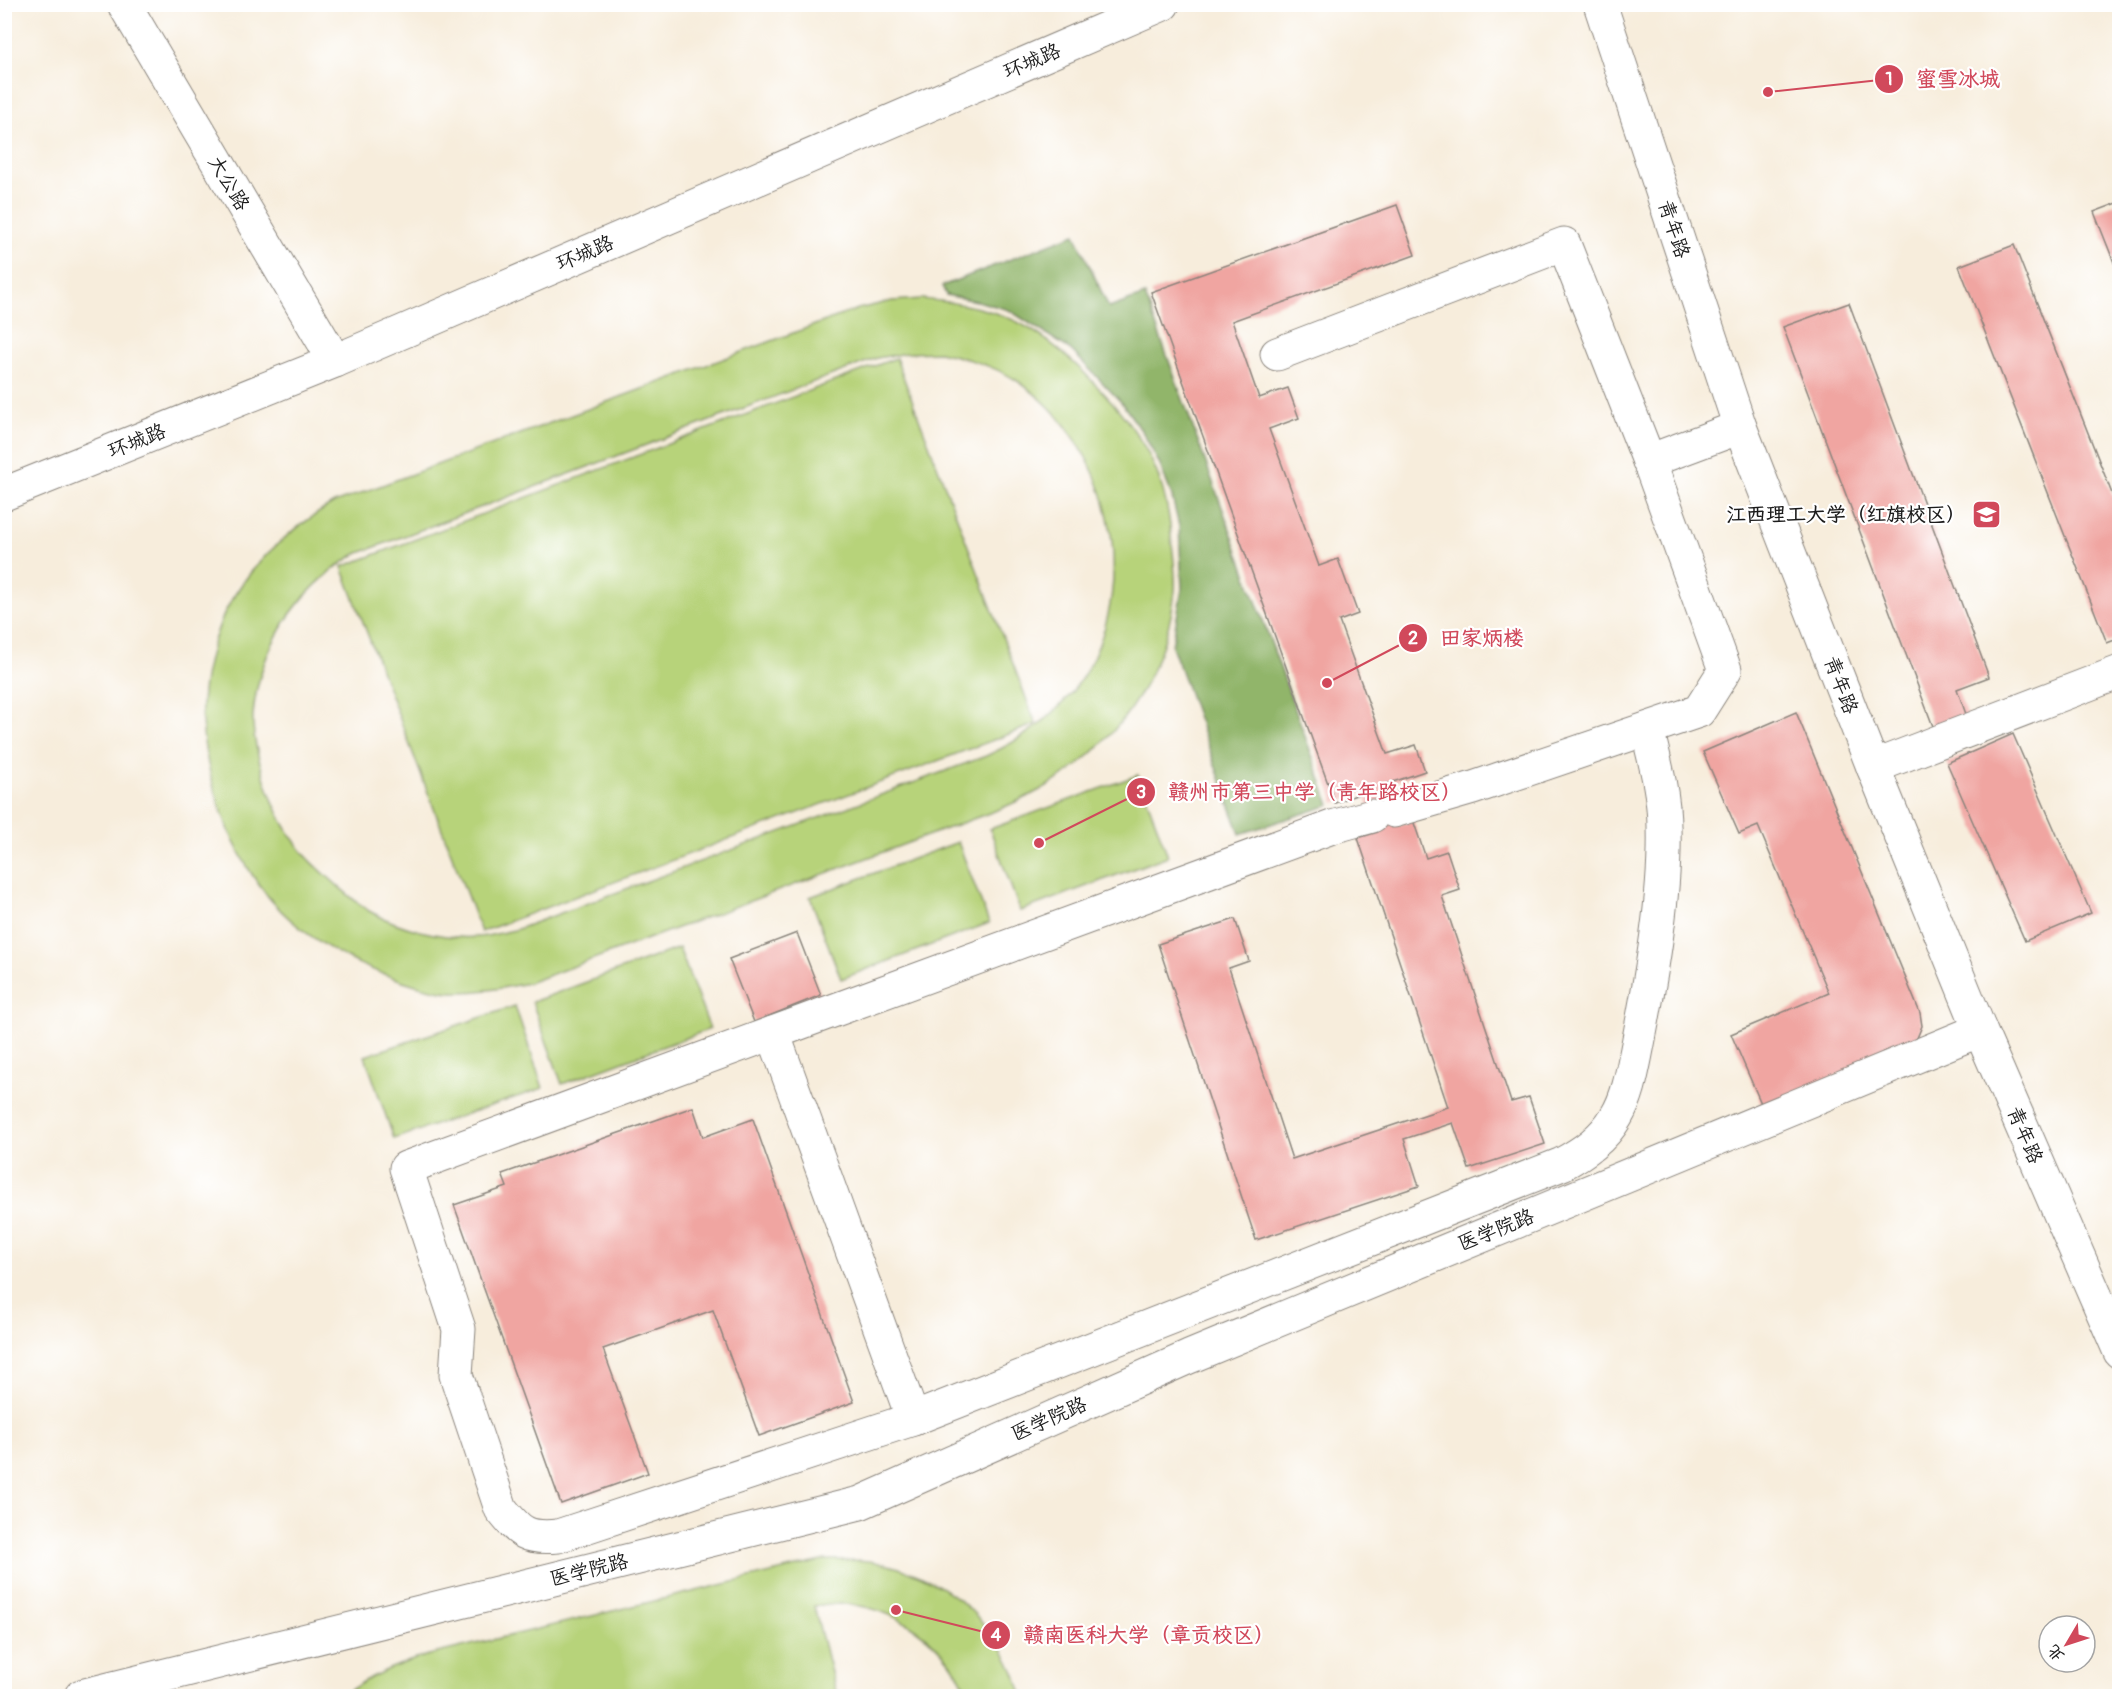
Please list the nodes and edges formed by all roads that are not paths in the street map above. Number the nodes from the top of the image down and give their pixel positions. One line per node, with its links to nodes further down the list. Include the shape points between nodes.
1 (124, 4): 5 (street, 大公路)
2 (1163, 4): 5 (street, 环城路)
3 (1600, 4): 6 (street, 青年路)
4 (1277, 354): 7 (street, via 1564,244)
5 (335, 361): 8 (street, 环城路)
6 (1740, 427): 7 (street); 11 (street, 青年路)
7 (1649, 461): 10 (street, via 1725,670 1699,711)
8 (4, 494)
9 (2120, 672): 11 (street)
10 (1647, 729): 13 (street, via 1473,788 1321,831); 15 (street, via 1660,777 1665,826 1662,880 1630,1080 1617,1116 1600,1138 1562,1164)
11 (1873, 767): 12 (street, 青年路)
12 (1980, 1030): 14 (street, 青年路); 16 (street, 医学院路, via 1188,1357 860,1503)
13 (773, 1033): 15 (street); 15 (street, via 406,1168 459,1329 456,1375 493,1489 501,1509 526,1533 558,1536)
14 (2120, 1352)
15 (913, 1419)
16 (81, 1696)

